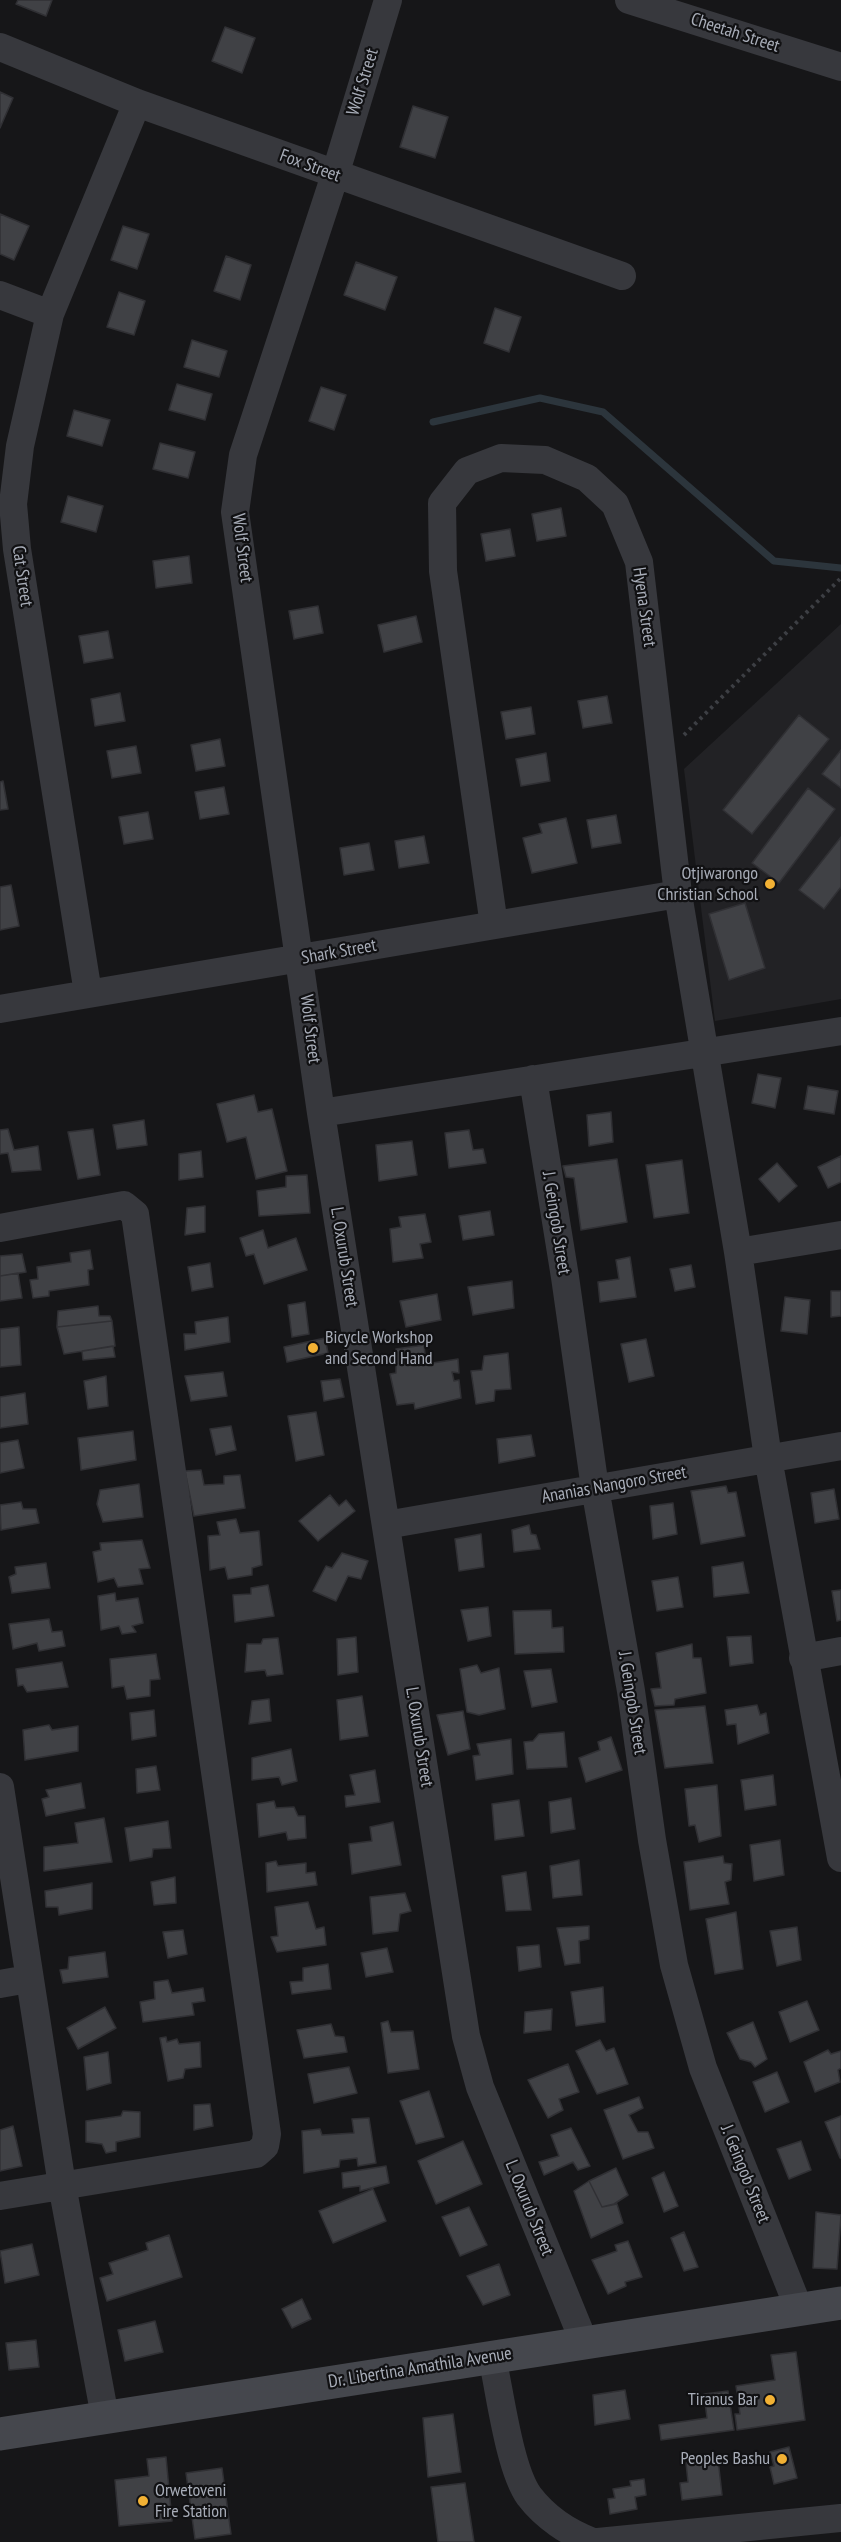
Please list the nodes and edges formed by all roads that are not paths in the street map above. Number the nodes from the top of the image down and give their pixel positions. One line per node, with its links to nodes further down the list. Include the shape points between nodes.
1 (388, 0): 7 (street, Wolf Street)
2 (629, 0): 3 (street, Cheetah Street)
3 (660, 4): 5 (street, Cheetah Street)
4 (0, 47): 6 (street, Fox Street)
5 (841, 67)
6 (137, 103): 7 (street, Fox Street); 10 (street, Cat Street)
7 (335, 175): 8 (street, Fox Street); 13 (street, Wolf Street, via 243,456 235,512)
8 (622, 276)
9 (0, 296): 10 (street)
10 (50, 314): 14 (street, Cat Street, via 20,446 13,504)
11 (678, 894): 12 (street, Shark Street); 12 (street, Hyena Street, via 639,562 615,504 587,478 545,460 501,458 467,471 442,503 443,571); 17 (street, Hyena Street)
12 (494, 925): 13 (street, Shark Street)
13 (301, 959): 14 (street, Shark Street); 19 (street, Wolf Street)
14 (88, 993): 15 (street, Shark Street)
15 (0, 1009)
16 (841, 1031): 17 (street)
17 (706, 1052): 18 (street); 22 (street, Hyena Street)
18 (533, 1079): 19 (street); 25 (street, J. Geingob Street)
19 (321, 1113): 26 (street, L. Oxurub Street)
20 (0, 1228): 33 (street, via 124,1205 135,1214 267,2134 266,2146 256,2154)
21 (841, 1235): 22 (street)
22 (738, 1252): 24 (street, Hyena Street)
23 (841, 1446): 24 (street, Ananias Nangoro Street)
24 (768, 1458): 25 (street, Ananias Nangoro Street); 28 (street, Hyena Street)
25 (595, 1488): 26 (street, Ananias Nangoro Street); 36 (street, J. Geingob Street, via 674,1965 704,2068)
26 (386, 1525): 37 (street, L. Oxurub Street, via 466,2036 480,2087)
27 (841, 1651): 28 (street)
28 (803, 1658): 30 (street, Hyena Street)
29 (0, 1787): 31 (street)
30 (841, 1858)
31 (28, 1979): 32 (street); 33 (street)
32 (0, 1983)
33 (62, 2185): 34 (street); 39 (street)
34 (0, 2196)
35 (841, 2303): 36 (street, Dr. Libertina Amathila Avenue)
36 (799, 2309): 37 (street, Dr. Libertina Amathila Avenue)
37 (584, 2342): 38 (street, Dr. Libertina Amathila Avenue)
38 (492, 2356): 39 (street, Dr. Libertina Amathila Avenue); 42 (street, via 515,2465 529,2495 554,2520)
39 (105, 2417): 40 (street, Dr. Libertina Amathila Avenue)
40 (0, 2434)
41 (841, 2518): 43 (street)
42 (593, 2542)
43 (598, 2542)

